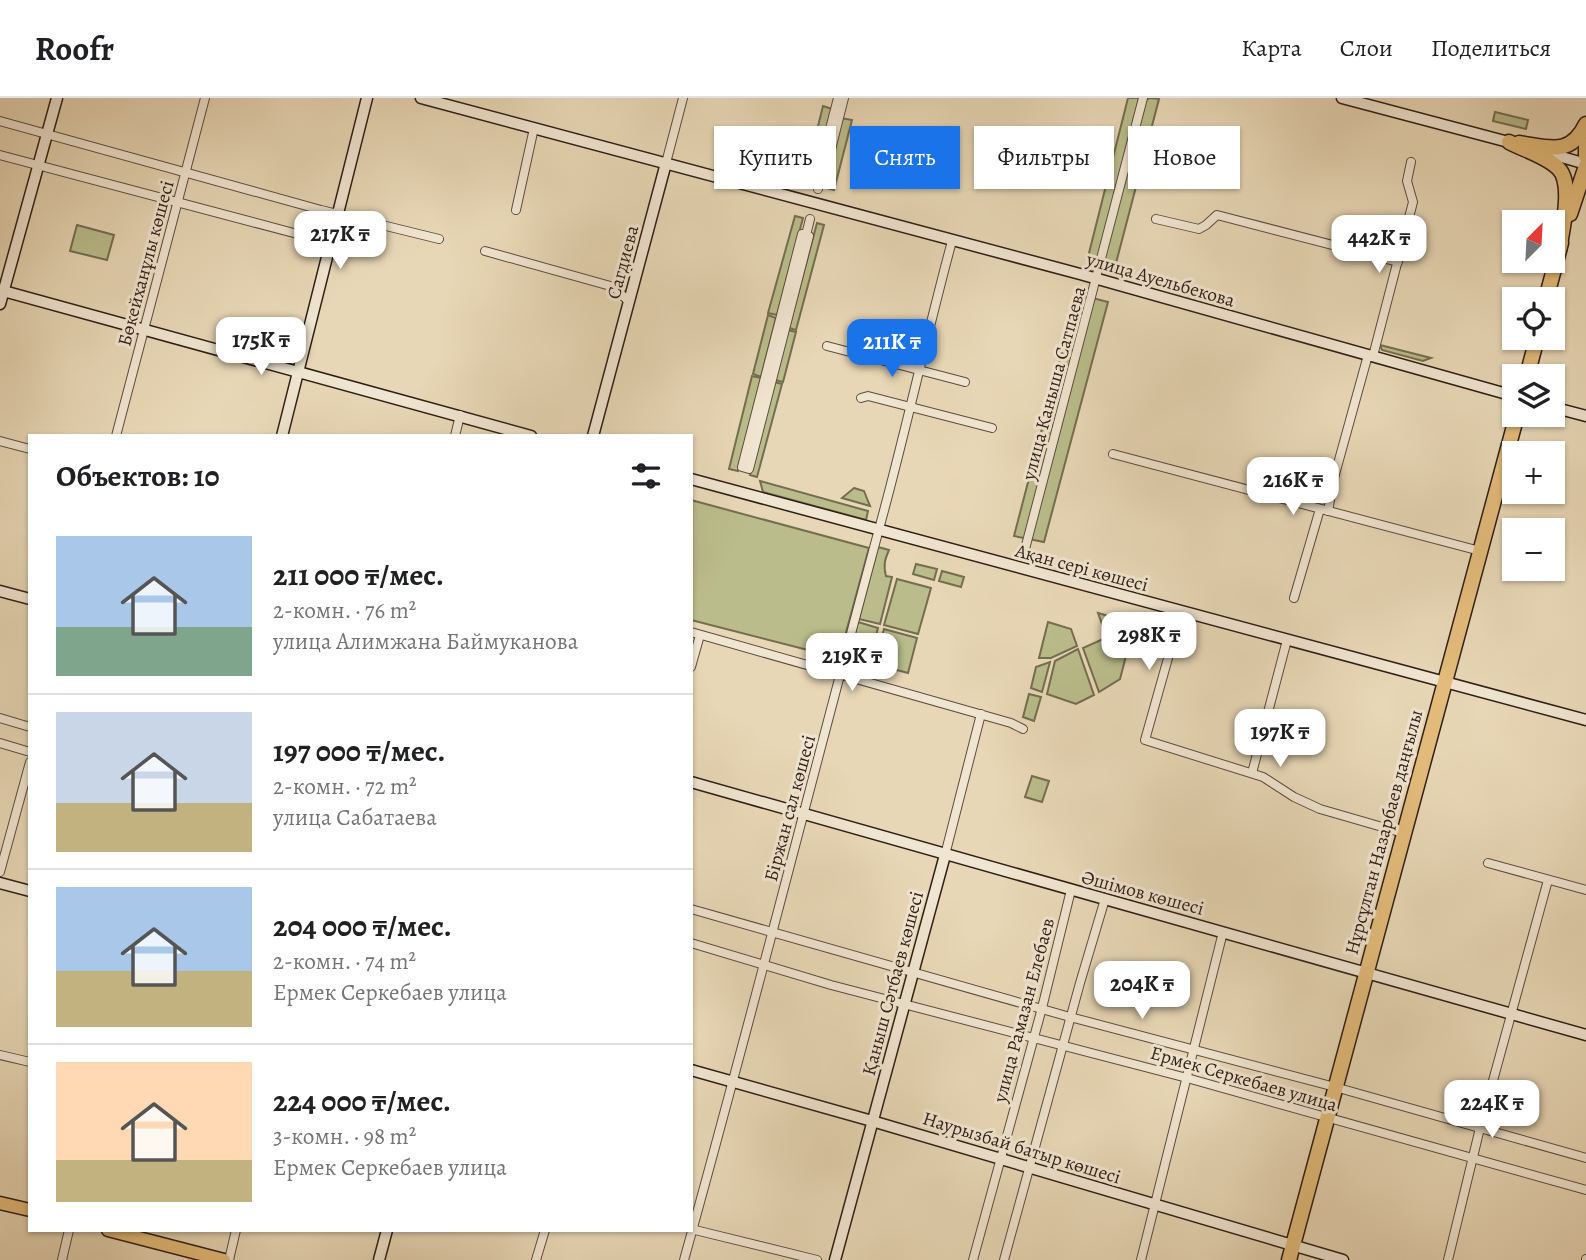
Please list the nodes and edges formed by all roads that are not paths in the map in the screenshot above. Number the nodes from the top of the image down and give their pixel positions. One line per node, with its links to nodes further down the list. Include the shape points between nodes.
1 (57, 98): 15 (street)
2 (205, 98): 24 (street, Бөкейханұлы көшесі)
3 (367, 98): 29 (street)
4 (421, 98): 14 (street, улица Ауельбекова)
5 (683, 98): 21 (street, Сагдиева)
6 (838, 98): 10 (street)
7 (844, 98): 10 (street)
8 (1143, 98): 39 (street, улица Каныша Сатпаева)
9 (1342, 98): 16 (street)
10 (837, 114): 13 (street)
11 (0, 121): 15 (street)
12 (1586, 124): 16 (highway, via 1568,147)
13 (834, 126)
14 (534, 128): 21 (street, улица Ауельбекова); 27 (street)
15 (47, 134): 22 (street); 24 (street)
16 (1508, 142): 23 (street); 28 (highway, via 1555,165 1567,190)
17 (1586, 145): 19 (highway)
18 (0, 155): 22 (street)
19 (1586, 156)
20 (1411, 162): 38 (street, via 1407,181 1413,202)
21 (666, 163): 36 (street, улица Ауельбекова); 41 (street, Сагдиева)
22 (38, 166): 26 (street); 40 (street)
23 (1585, 168): 32 (highway)
24 (185, 172): 26 (street, Бөкейханұлы көшесі); 29 (street)
25 (1586, 192): 34 (highway)
26 (178, 202): 33 (street); 43 (street, Бөкейханұлы көшесі)
27 (516, 210)
28 (1564, 210)
29 (338, 213): 35 (street); 46 (street)
30 (810, 219): 65 (street)
31 (1157, 219): 38 (street, via 1199,229 1217,215)
32 (1565, 231)
33 (305, 236)
34 (1565, 237)
35 (439, 239)
36 (952, 241): 39 (street, улица Ауельбекова); 47 (street, Біржан сал көшесі)
37 (485, 251): 41 (street, via 614,287)
38 (1398, 262): 45 (street)
39 (1096, 279): 45 (street, улица Ауельбекова); 70 (street, улица Каныша Сатпаева)
40 (2, 291): 42 (street); 43 (street)
41 (629, 302): 61 (street, Сагдиева)
42 (0, 304)
43 (144, 330): 46 (street); 57 (street, Бөкейханұлы көшесі)
44 (827, 346): 47 (street)
45 (1371, 356): 49 (street, улица Ауельбекова); 67 (street)
46 (298, 371): 53 (street); 58 (street)
47 (918, 371): 48 (street); 51 (street, Біржан сал көшесі)
48 (965, 382)
49 (1502, 393)
50 (862, 398): 51 (street)
51 (909, 406): 56 (street); 68 (street, Біржан сал көшесі)
52 (1565, 410): 54 (street)
53 (460, 415): 59 (street); 60 (street)
54 (1586, 416)
55 (1514, 427): 69 (highway, Нұрсұлтан Назарбаев даңғылы)
56 (992, 428)
57 (117, 434)
58 (282, 434)
59 (455, 434)
60 (524, 434)
61 (594, 434)
62 (0, 442): 63 (street)
63 (28, 449)
64 (1113, 454): 67 (street)
65 (745, 472)
66 (693, 480): 68 (street, Ақан сері көшесі)
67 (1324, 510): 69 (street); 73 (street)
68 (879, 530): 74 (street, Ақан сері көшесі); 77 (street, Біржан сал көшесі)
69 (1480, 551): 78 (highway, Нұрсұлтан Назарбаев даңғылы)
70 (1024, 553)
71 (0, 591): 72 (street)
72 (28, 598)
73 (1294, 598)
74 (1181, 612): 76 (street, Ақан сері көшесі); 87 (street, via 1145,740)
75 (694, 635): 77 (street)
76 (1286, 640): 78 (street, Ақан сері көшесі); 87 (street)
77 (840, 674): 79 (street); 89 (street, Біржан сал көшесі)
78 (1444, 681): 81 (street, Ақан сері көшесі); 90 (highway, Нұрсұлтан Назарбаев даңғылы)
79 (981, 714): 83 (street); 91 (street, Қаныш Сәтбаев көшесі)
80 (0, 718): 82 (street)
81 (1586, 720)
82 (28, 726)
83 (1023, 729)
84 (0, 743): 85 (street)
85 (28, 751)
86 (28, 769): 93 (street)
87 (1252, 773): 90 (street, via 1320,809)
88 (693, 783): 89 (street, Әшімов көшесі)
89 (804, 813): 91 (street, Әшімов көшесі); 101 (street, Біржан сал көшесі)
90 (1403, 833): 106 (highway, Нұрсұлтан Назарбаев даңғылы)
91 (945, 855): 97 (street, Әшімов көшесі); 105 (street, Қаныш Сәтбаев көшесі)
92 (1488, 863): 94 (street)
93 (0, 872)
94 (1548, 880): 98 (street); 109 (street)
95 (0, 883): 96 (street)
96 (28, 890)
97 (1070, 890): 99 (street, Әшімов көшесі); 108 (street, улица Рамазан Елебаев)
98 (1586, 890)
99 (1105, 899): 102 (street, Әшімов көшесі); 110 (street)
100 (693, 910): 101 (street, Ермек Серкебаев улица)
101 (773, 932): 104 (street, Біржан сал көшесі); 105 (street, Ермек Серкебаев улица)
102 (1223, 932): 106 (street, Әшімов көшесі); 114 (street)
103 (693, 944): 104 (street, Ермек Серкебаев улица)
104 (764, 964): 107 (street, Ермек Серкебаев улица); 119 (street, Біржан сал көшесі)
105 (913, 971): 107 (street, Қаныш Сәтбаев көшесі); 108 (street, Ермек Серкебаев улица)
106 (1366, 971): 109 (street, Әшімов көшесі); 120 (highway, Нұрсұлтан Назарбаев даңғылы)
107 (904, 1003): 112 (street, Ермек Серкебаев улица); 122 (street, Қаныш Сәтбаев көшесі)
108 (1042, 1008): 110 (street, Ермек Серкебаев улица); 112 (street, улица Рамазан Елебаев)
109 (1511, 1014): 111 (street, Әшімов көшесі); 123 (street)
110 (1070, 1017): 113 (street); 114 (street, Ермек Серкебаев улица)
111 (1586, 1035)
112 (1034, 1038): 113 (street, Ермек Серкебаев улица); 126 (street, улица Рамазан Елебаев)
113 (1063, 1045): 118 (street, Ермек Серкебаев улица); 127 (street)
114 (1194, 1050): 118 (street); 120 (street, Ермек Серкебаев улица)
115 (0, 1055): 116 (street)
116 (28, 1062)
117 (693, 1071): 119 (street, Наурызбай батыр көшесі)
118 (1187, 1078): 121 (street, Ермек Серкебаев улица); 130 (street)
119 (734, 1082): 122 (street, Наурызбай батыр көшесі); 132 (street, Біржан сал көшесі)
120 (1335, 1087): 121 (highway, Нұрсұлтан Назарбаев даңғылы); 123 (street, Ермек Серкебаев улица)
121 (1326, 1118): 124 (street, Ермек Серкебаев улица); 140 (highway, Нұрсұлтан Назарбаев даңғылы)
122 (872, 1121): 126 (street, Наурызбай батыр көшесі); 148 (street, Қаныш Сәтбаев көшесі)
123 (1480, 1128): 124 (street); 125 (street, Ермек Серкебаев улица)
124 (1473, 1158): 128 (street, Ермек Серкебаев улица); 153 (street)
125 (1586, 1158)
126 (1000, 1159): 127 (street, Наурызбай батыр көшесі); 149 (street, улица Рамазан Елебаев)
127 (1029, 1167): 130 (street, Наурызбай батыр көшесі); 150 (street)
128 (1586, 1190)
129 (0, 1203): 131 (main road)
130 (1156, 1205): 140 (street, Наурызбай батыр көшесі); 151 (street)
131 (28, 1210)
132 (693, 1226)
133 (693, 1229): 147 (street)
134 (69, 1232): 141 (street)
135 (116, 1232): 142 (main road)
136 (236, 1232): 143 (street)
137 (386, 1232): 144 (street)
138 (544, 1232): 145 (street)
139 (691, 1232): 146 (street, Біржан сал көшесі)
140 (1291, 1253): 152 (street, Наурызбай батыр көшесі)
141 (62, 1260)
142 (224, 1260)
143 (229, 1260)
144 (379, 1260)
145 (536, 1260)
146 (684, 1260)
147 (817, 1260)
148 (835, 1260)
149 (973, 1260)
150 (1004, 1260)
151 (1141, 1260)
152 (1343, 1260)
153 (1448, 1260)

